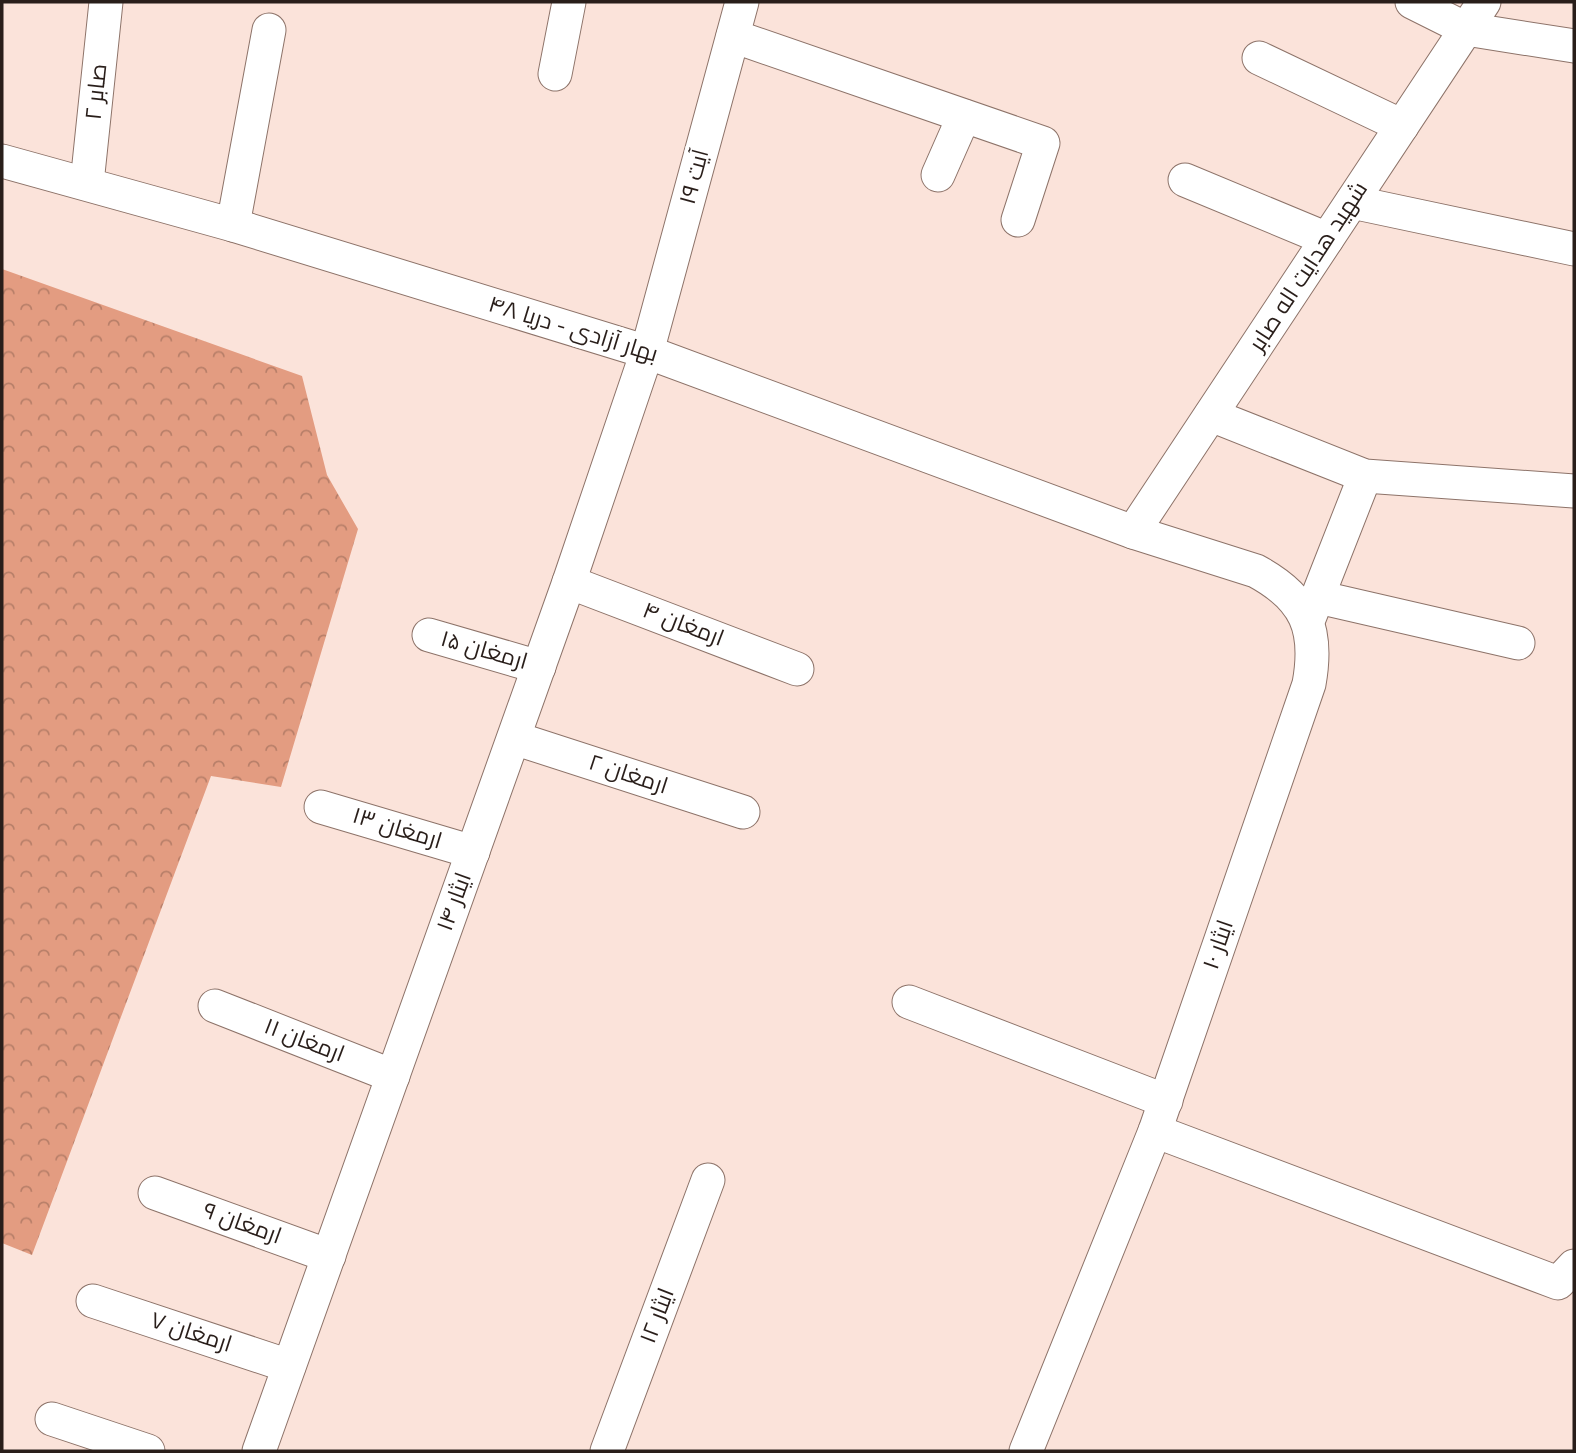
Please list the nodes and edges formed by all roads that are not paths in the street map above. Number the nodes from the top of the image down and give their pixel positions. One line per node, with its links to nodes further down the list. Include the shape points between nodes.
1 (106, 2): 17 (street, صابر ۲)
2 (569, 2): 11 (street)
3 (742, 2): 8 (street, آیت ۱۹)
4 (1412, 2): 6 (street)
5 (1485, 2): 6 (street, شهید هدایت اله صابر)
6 (1466, 29): 9 (street); 13 (street, شهید هدایت اله صابر)
7 (269, 30): 20 (street)
8 (733, 36): 12 (street); 23 (street, آیت ۱۹)
9 (1574, 46)
10 (1259, 58): 13 (street)
11 (555, 74)
12 (964, 116): 15 (street); 19 (street, via 1043,143)
13 (1402, 126): 18 (street, شهید هدایت اله صابر)
14 (2, 161): 17 (street, بهار آزادی - دریا ۴۸)
15 (938, 176)
16 (1185, 180): 21 (street)
17 (87, 183): 20 (street, بهار آزادی - دریا ۴۸)
18 (1352, 202): 21 (street, شهید هدایت اله صابر); 22 (street)
19 (1018, 220)
20 (233, 225): 23 (street, بهار آزادی - دریا ۴۸)
21 (1327, 239): 24 (street, شهید هدایت اله صابر)
22 (1574, 249)
23 (647, 352): 27 (street, بهار آزادی - دریا ۴۸); 28 (street, ایثار ۱۴)
24 (1211, 415): 25 (street); 27 (street, شهید هدایت اله صابر)
25 (1365, 476): 26 (street); 29 (street)
26 (1574, 491)
27 (1133, 532): 29 (street, ایثار ۱۰, via 1256,571)
28 (569, 582): 32 (street, ایثار ۱۴); 33 (street, ارمغان ۴)
29 (1313, 609): 31 (street); 41 (street, ایثار ۱۰, via 1308,684)
30 (429, 635): 32 (street, ارمغان ۱۵)
31 (1518, 643)
32 (539, 667): 34 (street, ایثار ۱۴)
33 (797, 669)
34 (514, 738): 36 (street, ارمغان ۲); 37 (street, ایثار ۱۴)
35 (321, 807): 37 (street, ارمغان ۱۳)
36 (743, 812)
37 (473, 852): 40 (street, ایثار ۱۴)
38 (909, 1002): 41 (street)
39 (215, 1006): 40 (street, ارمغان ۱۱)
40 (393, 1076): 44 (street, ایثار ۱۴)
41 (1160, 1116): 45 (street, via 1558,1283); 52 (street, ایثار ۱۰)
42 (708, 1180): 51 (street, ایثار ۱۲)
43 (155, 1193): 44 (street, ارمغان ۹)
44 (328, 1256): 47 (street, ایثار ۱۴)
45 (1574, 1266)
46 (93, 1301): 47 (street, ارمغان ۷)
47 (289, 1366): 50 (street, ایثار ۱۴)
48 (52, 1419): 49 (street)
49 (148, 1451)
50 (259, 1451)
51 (607, 1451)
52 (1026, 1451)

